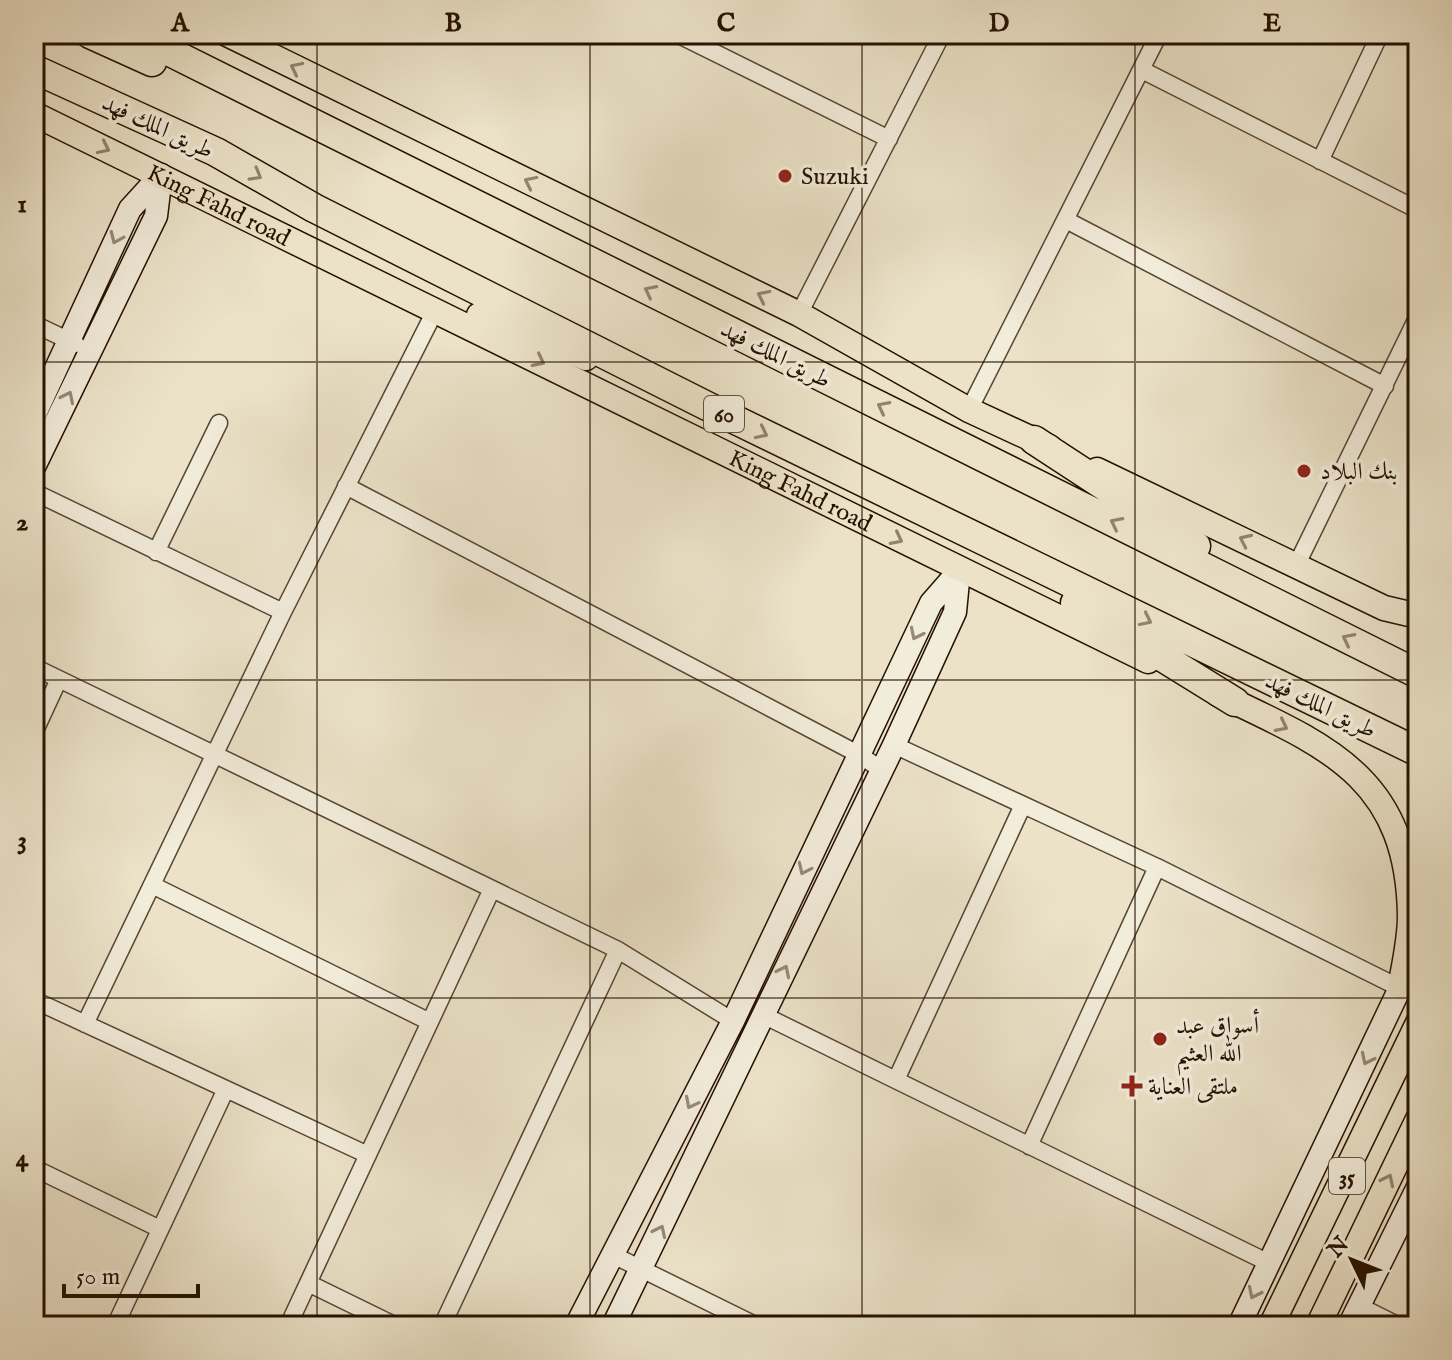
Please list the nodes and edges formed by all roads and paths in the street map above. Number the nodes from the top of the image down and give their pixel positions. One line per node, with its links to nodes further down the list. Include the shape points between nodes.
1 (90, 34): 15 (highway, via 270,115)
2 (134, 34): 15 (highway, طريق الملك فهد)
3 (229, 34): 23 (main road, طريق الملك فهد, one-way to 3)
4 (677, 34): 14 (street)
5 (942, 34): 14 (street)
6 (1159, 34): 12 (street)
7 (1380, 34): 17 (street)
8 (1407, 34): 9 (street)
9 (1418, 39)
10 (34, 49): 16 (highway, via 152,110)
11 (34, 69): 16 (highway, طريق الملك فهد / 60)
12 (1142, 70): 17 (street); 20 (street)
13 (34, 114): 18 (main road, King Fahd road, one-way to 18)
14 (889, 139): 23 (street)
15 (364, 148): 43 (highway, طريق الملك فهد, one-way to 15)
16 (216, 152): 29 (highway, طريق الملك فهد / 60, one-way to 29, via 314,208)
17 (1320, 161): 19 (street)
18 (161, 175): 21 (main road, King Fahd road); 26 (street, one-way to 26, via 130,209); 27 (street, via 156,216)
19 (1418, 210)
20 (1066, 220): 28 (street); 30 (street)
21 (303, 245): 22 (main road, King Fahd road); 29 (main road, طريق الملك فهد)
22 (436, 309): 35 (street); 40 (main road, King Fahd road, one-way to 40)
23 (799, 314): 30 (main road, طريق الملك فهد)
24 (1418, 316): 28 (street)
25 (34, 324): 26 (street)
26 (70, 341): 27 (street); 31 (street)
27 (91, 351): 34 (street, one-way to 27)
28 (1385, 386): 39 (street)
29 (707, 406): 37 (highway, طريق الملك فهد / 60, one-way to 37)
30 (969, 410): 33 (main road, طريق الملك فهد)
31 (34, 416)
32 (219, 423): 38 (street)
33 (1034, 440): 39 (main road, طريق الملك فهد, one-way to 33); 43 (highway)
34 (34, 467)
35 (346, 486): 41 (street); 52 (street)
36 (34, 492): 38 (street)
37 (946, 523): 47 (highway); 50 (highway, طريق الملك فهد / 60, one-way to 50)
38 (156, 552): 41 (street)
39 (1297, 564): 42 (main road, طريق الملك فهد, via 1384,608)
40 (959, 571): 47 (main road, King Fahd road); 49 (street, via 955,612); 52 (street, one-way to 52, via 931,603)
41 (283, 612): 51 (street)
42 (1418, 616)
43 (1307, 619): 45 (highway, طريق الملك فهد, one-way to 43)
44 (34, 667): 46 (street)
45 (1418, 674)
46 (59, 679): 48 (street); 51 (street)
47 (1235, 702): 59 (main road, King Fahd road, one-way to 59, via 1346,762 1371,787 1389,817 1409,896)
48 (34, 733)
49 (894, 745): 53 (street); 54 (street)
50 (1418, 752)
51 (215, 754): 56 (street); 57 (street)
52 (858, 754): 53 (street); 62 (street, one-way to 62)
53 (882, 770): 61 (street, one-way to 53)
54 (1022, 807): 55 (street); 66 (street)
55 (1157, 867): 59 (street); 69 (street)
56 (152, 885): 63 (street); 65 (street)
57 (492, 889): 58 (street); 63 (street)
58 (618, 950): 62 (street); 82 (street)
59 (1400, 988): 75 (street, one-way to 75)
60 (34, 1000): 65 (street)
61 (763, 1015): 66 (street); 76 (street, one-way to 61)
62 (733, 1021): 74 (street, one-way to 74)
63 (430, 1022): 70 (street)
64 (1418, 1023): 87 (main road, 35)
65 (85, 1024): 67 (street)
66 (896, 1080): 69 (street)
67 (226, 1089): 70 (street); 73 (street)
68 (1418, 1119): 88 (main road, 35, one-way to 68)
69 (1029, 1146): 75 (street)
70 (368, 1155): 77 (street)
71 (34, 1168): 73 (street)
72 (1418, 1187): 78 (street)
73 (160, 1229): 79 (street)
74 (613, 1255): 76 (street); 83 (street)
75 (1269, 1263): 86 (street, one-way to 86)
76 (642, 1269): 84 (street); 85 (street)
77 (308, 1283): 80 (street); 81 (street)
78 (1359, 1306): 89 (street); 90 (street)
79 (115, 1326)
80 (288, 1326)
81 (396, 1326)
82 (442, 1326)
83 (576, 1326)
84 (613, 1326)
85 (757, 1326)
86 (1239, 1326)
87 (1271, 1326)
88 (1318, 1326)
89 (1349, 1326)
90 (1399, 1326)

